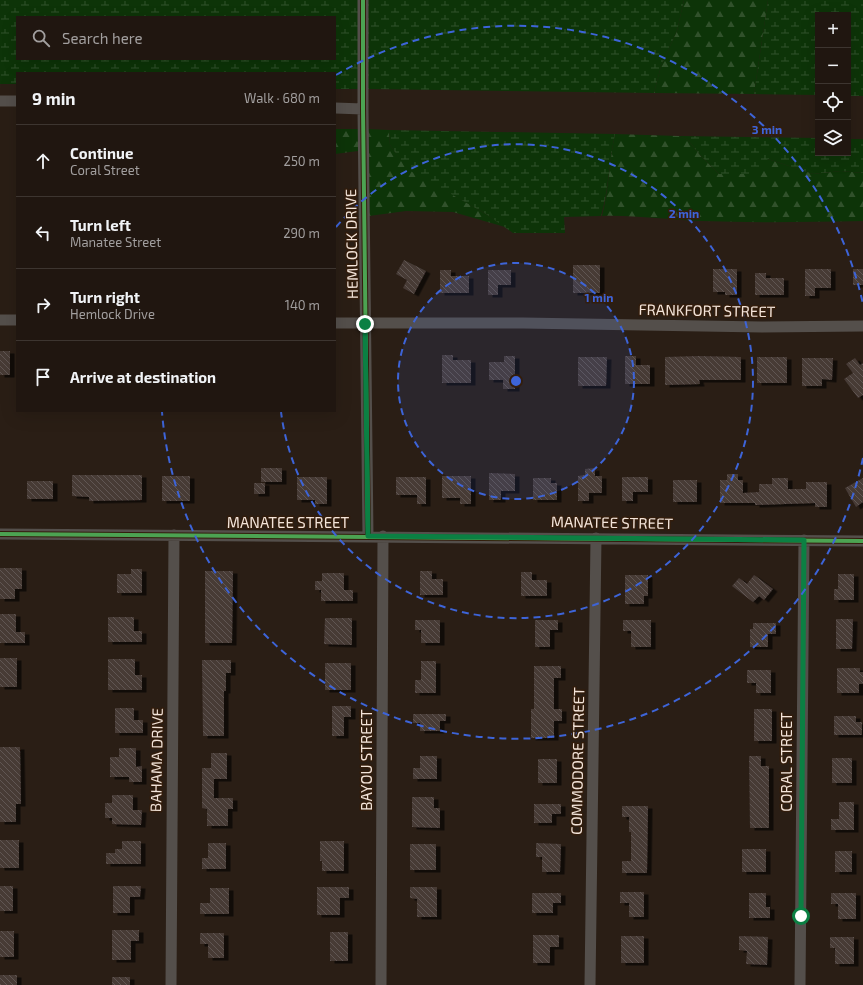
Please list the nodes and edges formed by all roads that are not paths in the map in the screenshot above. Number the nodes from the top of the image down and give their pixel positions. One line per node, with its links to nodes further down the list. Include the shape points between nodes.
1 (363, 0): 5 (street, HEMLOCK DRIVE)
2 (0, 101): 3 (street)
3 (16, 101)
4 (336, 108): 5 (street)
5 (363, 109): 9 (street, HEMLOCK DRIVE)
6 (0, 320): 7 (street)
7 (16, 320)
8 (336, 323): 9 (street, FRANKFORT STREET)
9 (365, 324): 10 (street, FRANKFORT STREET); 13 (street, HEMLOCK DRIVE)
10 (863, 326)
11 (0, 534): 12 (street, MANATEE STREET)
12 (174, 535): 13 (street, MANATEE STREET); 18 (street, BAHAMA DRIVE)
13 (368, 536): 14 (street, MANATEE STREET)
14 (382, 536): 15 (street, MANATEE STREET); 19 (street, BAYOU STREET)
15 (596, 538): 16 (street, MANATEE STREET); 20 (street, COMMODORE STREET)
16 (804, 540): 17 (street, MANATEE STREET); 21 (street, CORAL STREET)
17 (863, 541)
18 (170, 985)
19 (381, 985)
20 (590, 985)
21 (800, 985)

